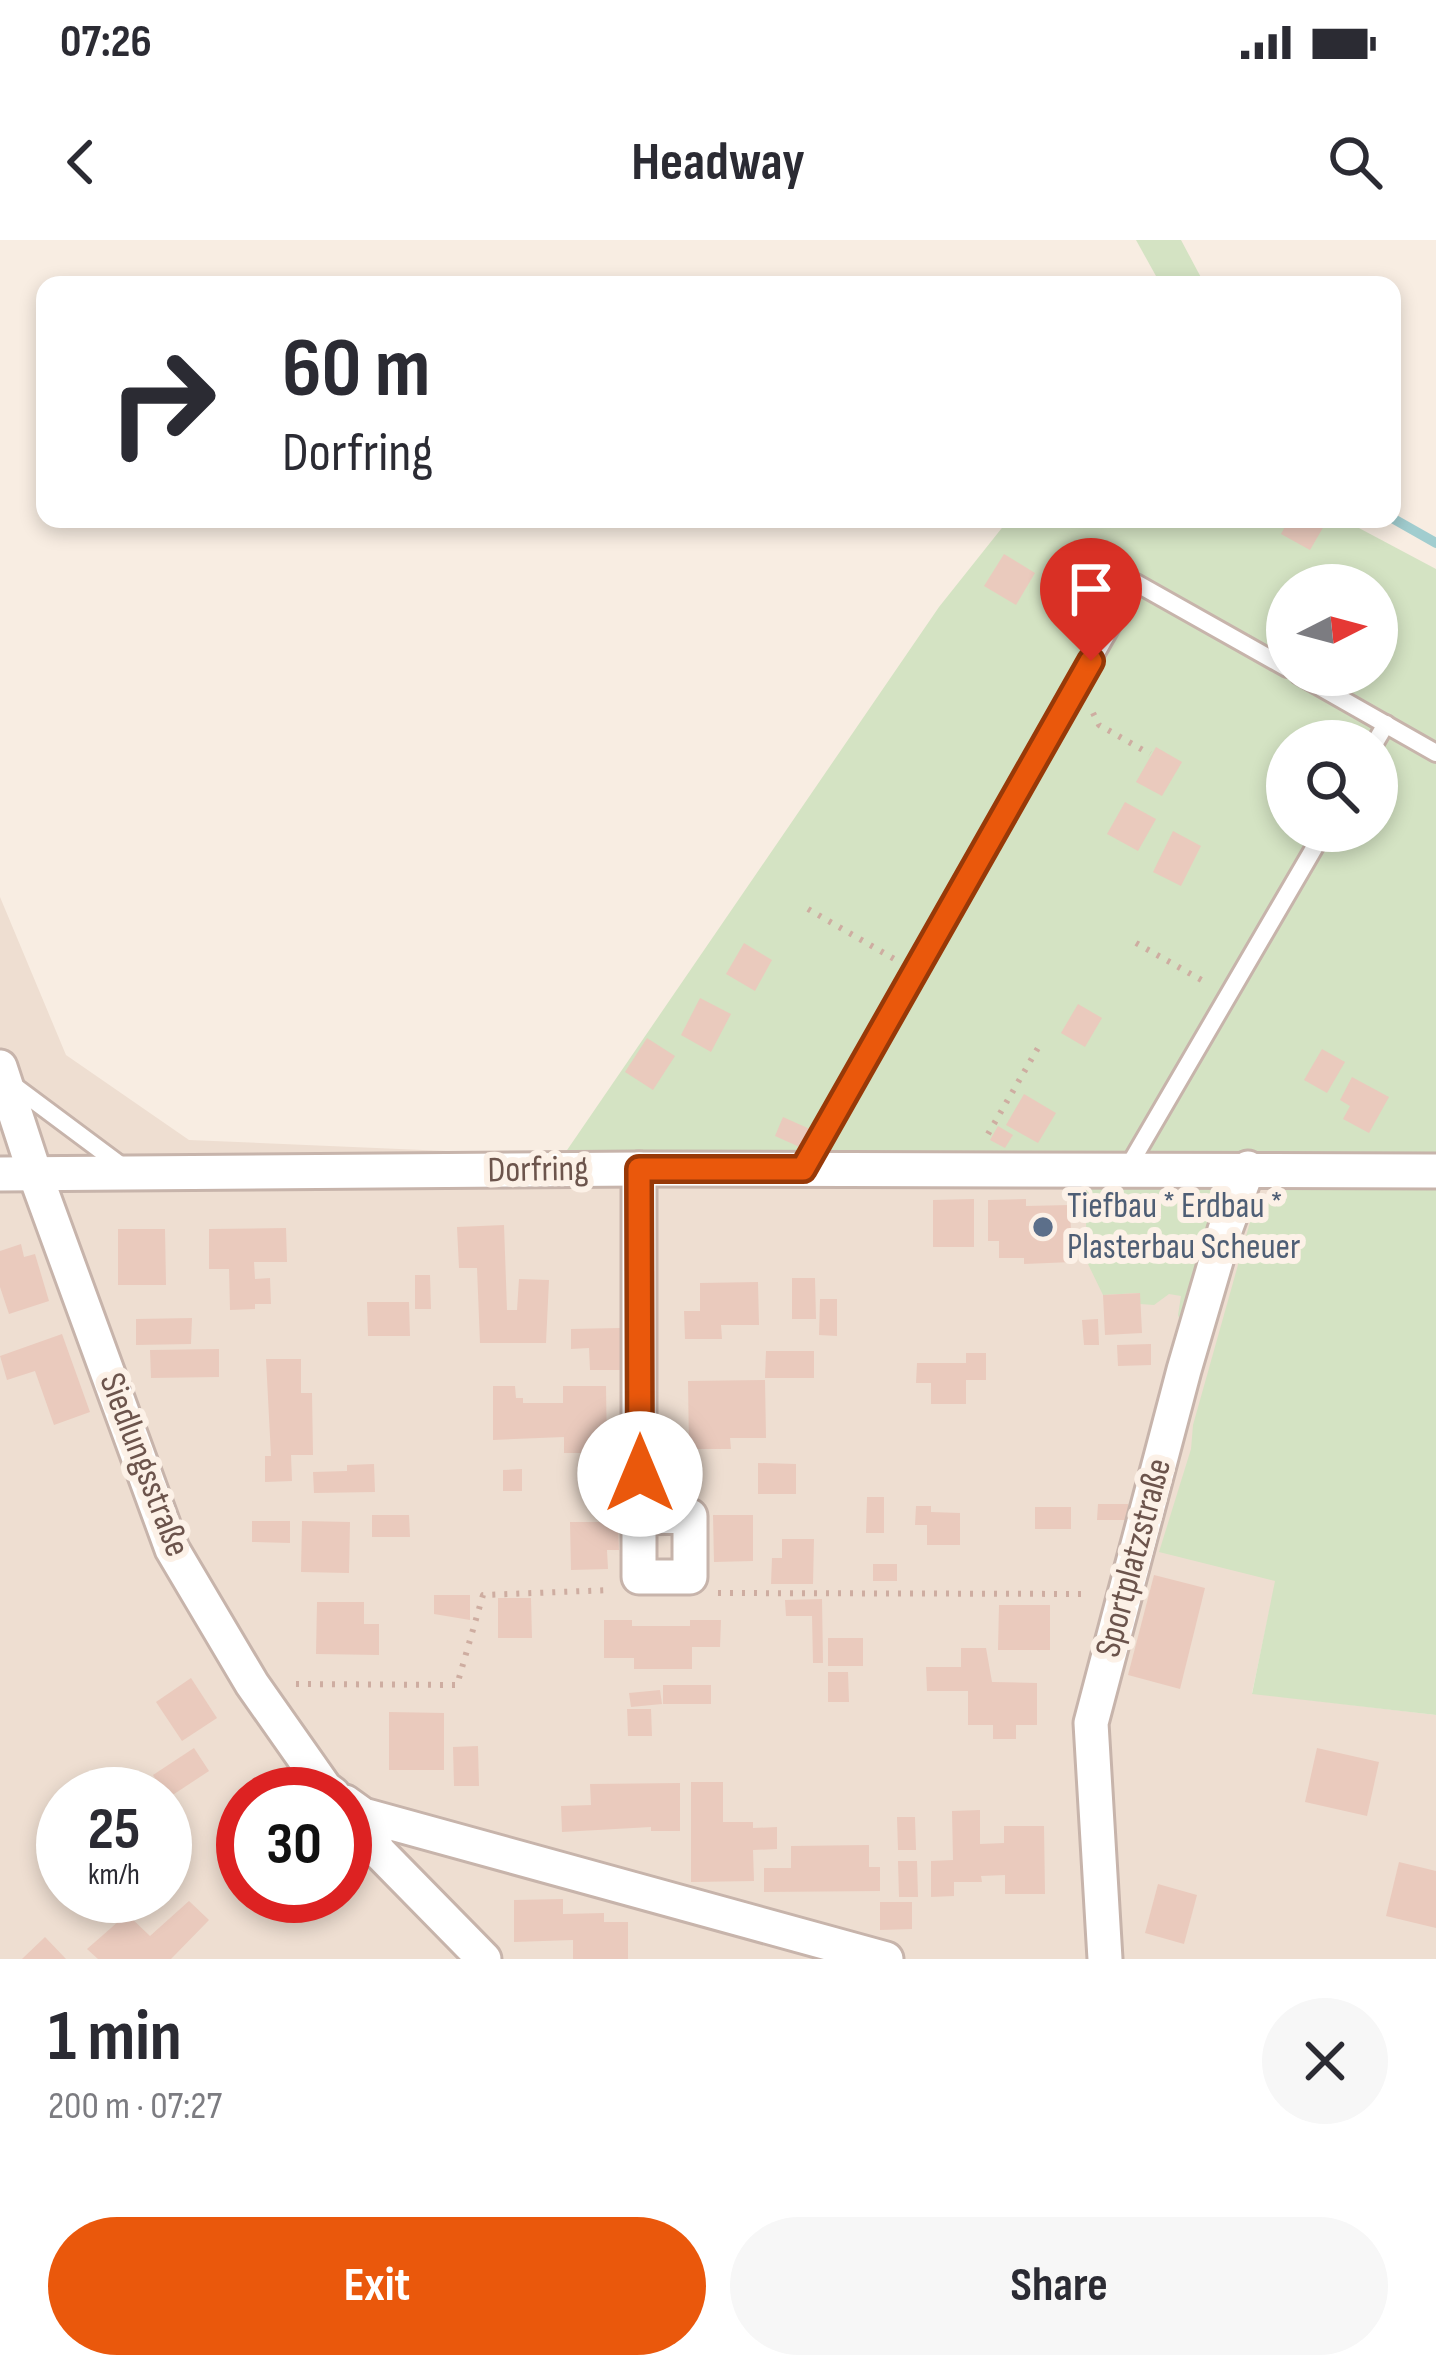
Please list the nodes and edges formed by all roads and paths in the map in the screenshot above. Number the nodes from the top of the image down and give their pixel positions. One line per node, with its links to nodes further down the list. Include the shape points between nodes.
1 (1266, 656): 3 (lane, via 1136,583)
2 (1329, 696): 4 (lane)
3 (1068, 700): 7 (path); 11 (lane)
4 (1363, 720)
5 (1398, 739): 6 (lane)
6 (1436, 753)
7 (1150, 754)
8 (1312, 852): 12 (lane)
9 (808, 909): 11 (path)
10 (1136, 943): 12 (path)
11 (915, 971): 17 (lane)
12 (1228, 996): 19 (lane)
13 (1042, 1041): 18 (path)
14 (2, 1072): 22 (street, Siedlungsstraße); 23 (lane)
15 (1248, 1168): 19 (street, Dorfring); 20 (street, Dorfring); 27 (street, Sportplatzstraße)
16 (639, 1169): 17 (street, Dorfring); 23 (street, Dorfring); 24 (street)
17 (803, 1169): 18 (street, Dorfring)
18 (968, 1169): 19 (street, Dorfring)
19 (1127, 1169)
20 (1436, 1172)
21 (0, 1174): 22 (street, Dorfring)
22 (35, 1174): 23 (street, Dorfring); 28 (street, Siedlungsstraße, via 172,1549)
23 (132, 1174)
24 (640, 1517): 25 (street); 26 (street, via 690,1516)
25 (639, 1577): 26 (street); 28 (path, via 627,1590 483,1595 458,1685)
26 (690, 1577): 27 (path, via 695,1593)
27 (1123, 1594): 34 (street, Sportplatzstraße, via 1091,1723)
28 (252, 1684): 29 (street, Siedlungsstraße)
29 (310, 1767)
30 (372, 1814): 33 (street)
31 (372, 1840): 32 (street)
32 (484, 1959)
33 (886, 1959)
34 (1105, 1959)

